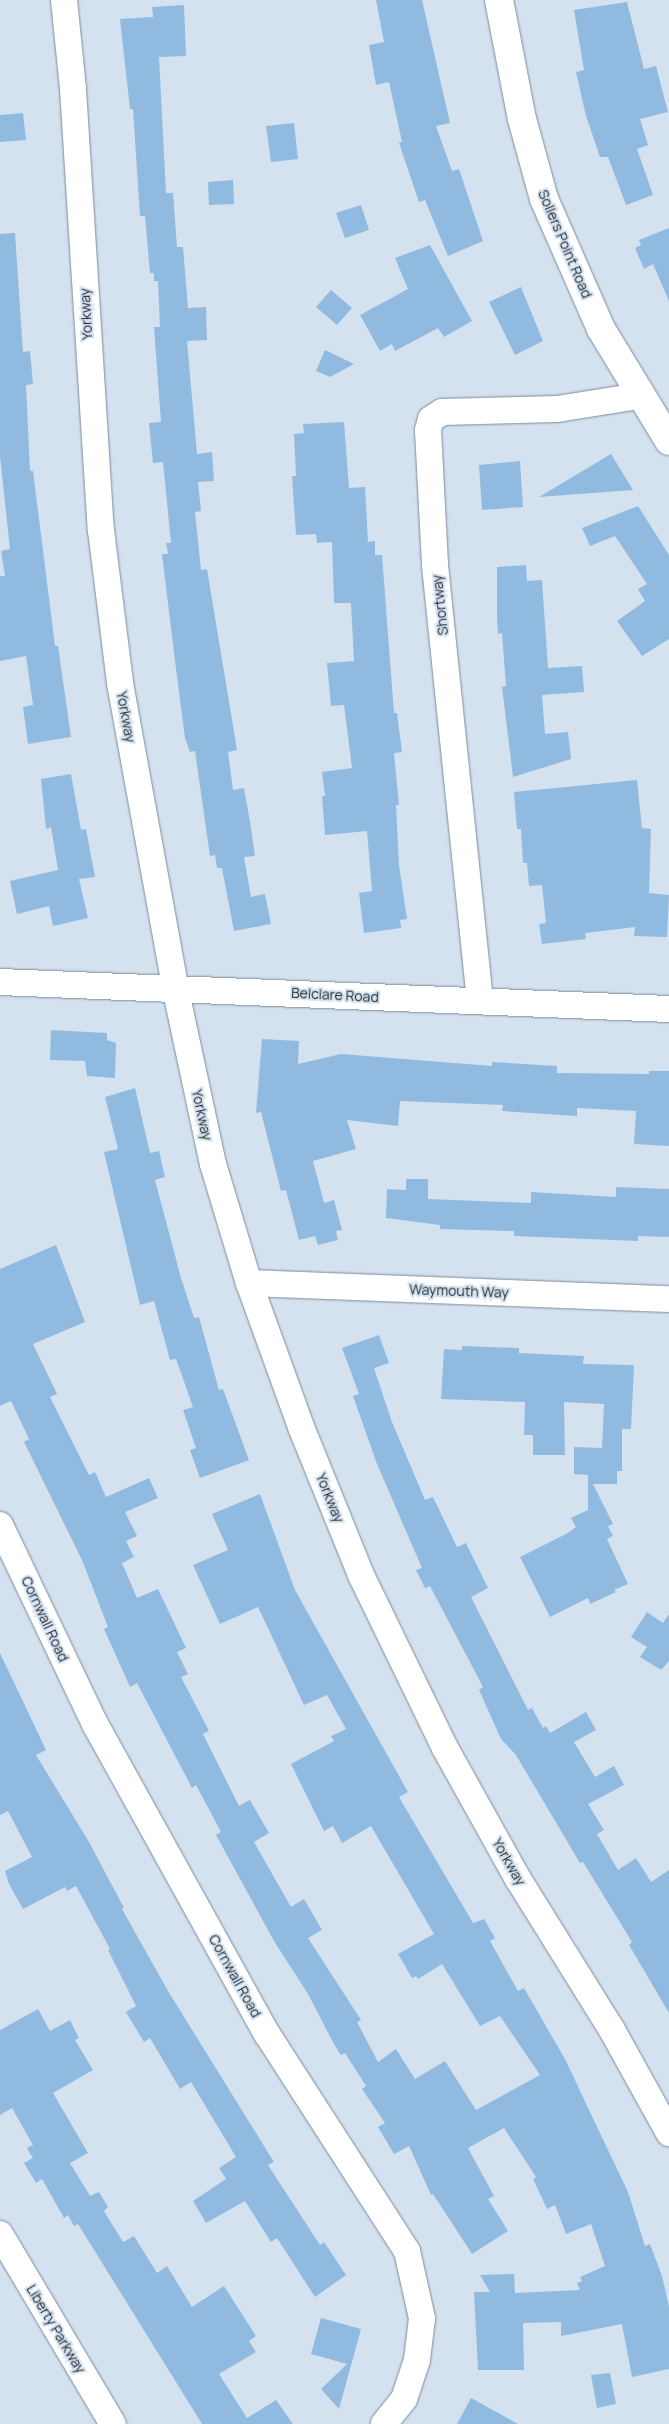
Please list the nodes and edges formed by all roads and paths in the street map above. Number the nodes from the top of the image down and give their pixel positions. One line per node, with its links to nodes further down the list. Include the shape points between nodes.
1 (64, 0): 6 (street, Yorkway, via 73,89 101,530 120,683)
2 (500, 0): 3 (main road, Sollers Point Road, via 522,120 544,199 601,329)
3 (639, 396): 4 (main road, Sollers Point Road); 7 (street, Shortway, via 557,409 442,412 431,419 428,430 435,564)
4 (669, 441)
5 (0, 982): 6 (street, Belclare Road)
6 (175, 987): 7 (street, Belclare Road); 9 (street, Yorkway, via 213,1164)
7 (480, 1001): 8 (street, Belclare Road)
8 (669, 1009)
9 (248, 1283): 10 (street, Waymouth Way); 12 (street, Yorkway, via 301,1427 362,1575 445,1748)
10 (669, 1299)
11 (0, 1525): 15 (street, Cornwall Road, via 95,1724 267,2034 408,2251 422,2318 417,2360 404,2399)
12 (669, 2133)
13 (0, 2234): 14 (street, Liberty Parkway)
14 (113, 2424)
15 (384, 2424)

